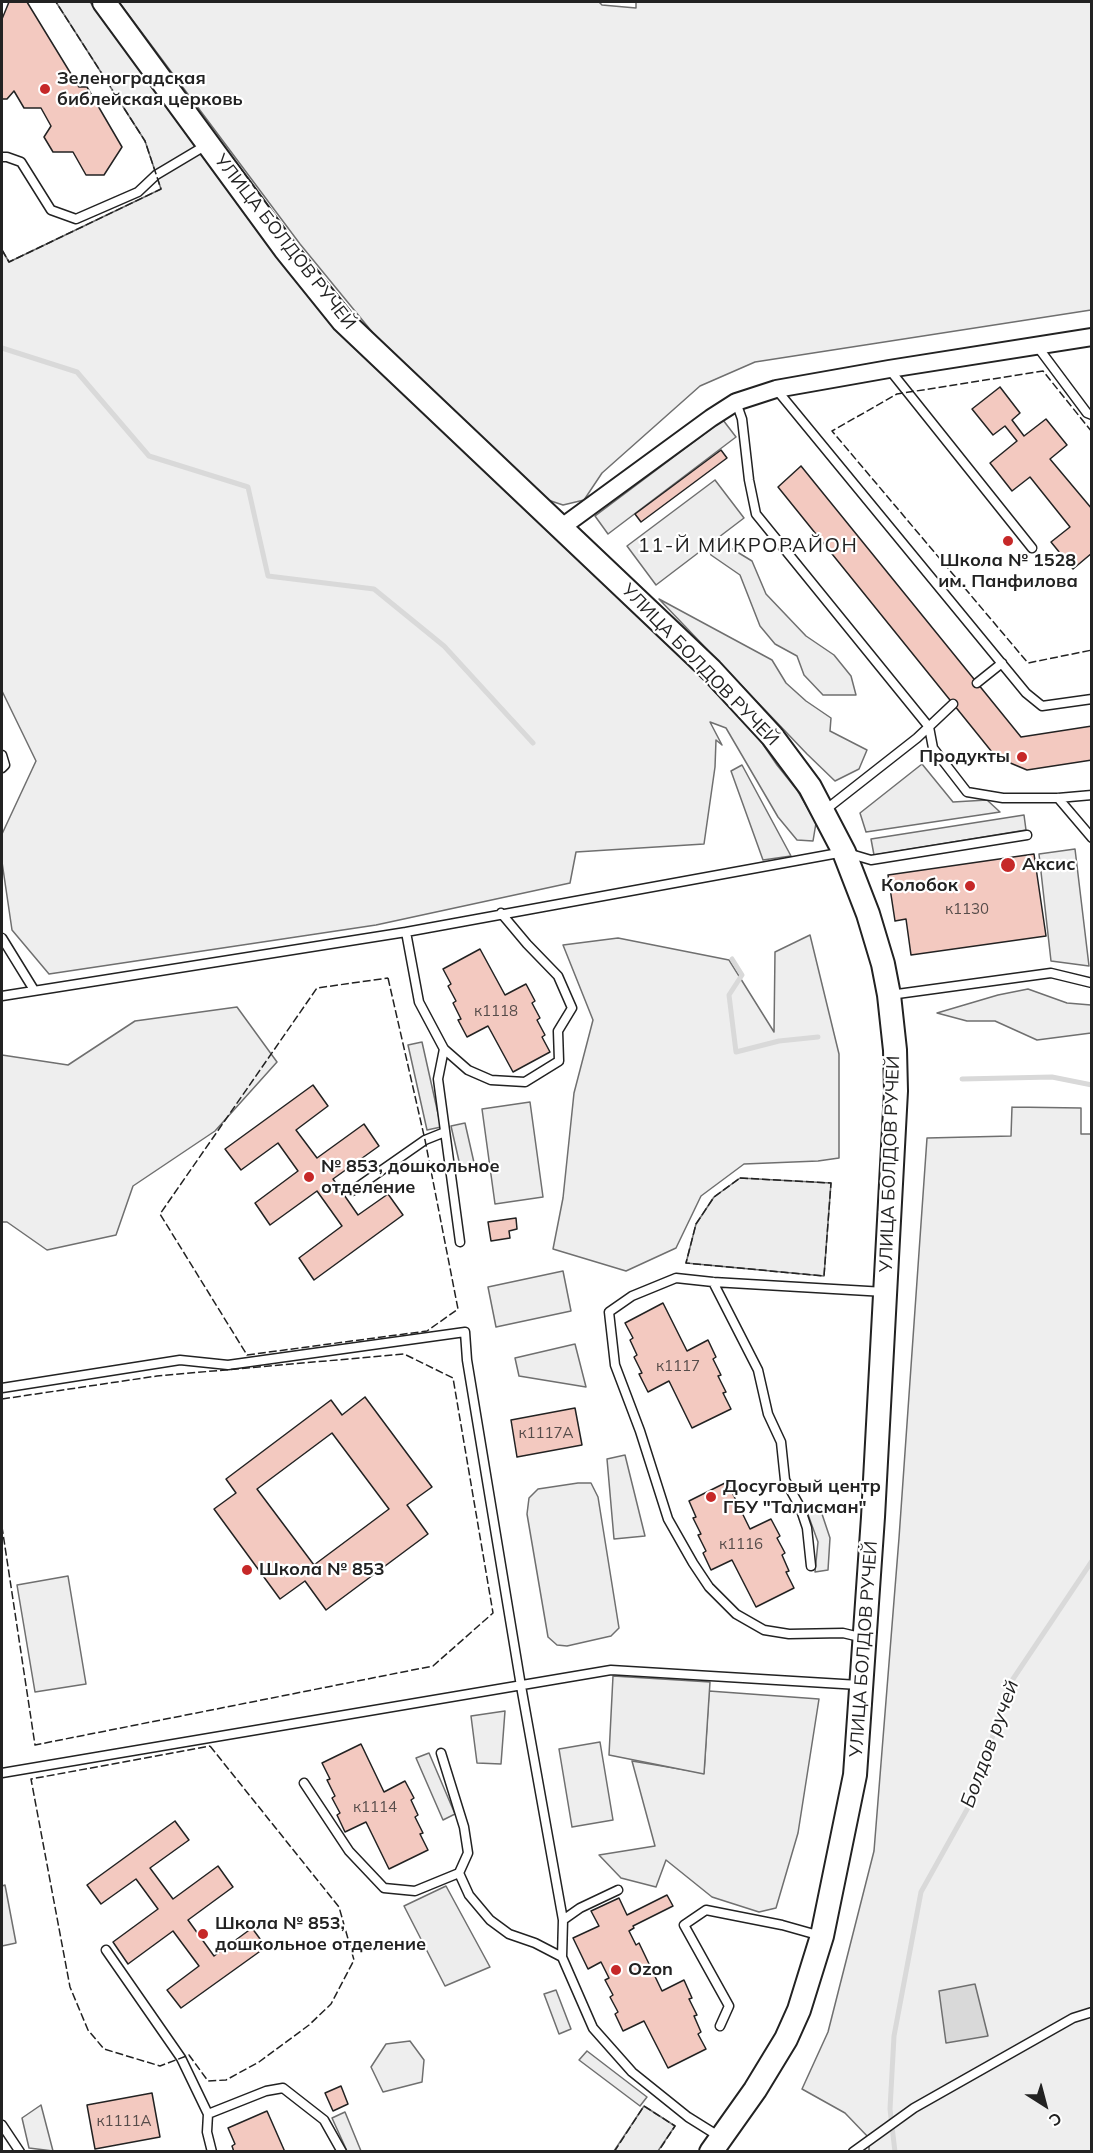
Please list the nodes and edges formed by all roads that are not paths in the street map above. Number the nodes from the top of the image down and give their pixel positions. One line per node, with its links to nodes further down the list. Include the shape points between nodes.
1 (104, 2): 2 (street, УЛИЦА БОЛДОВ РУЧЕЙ)
2 (208, 144): 3 (lane, via 156,175 138,192 76,219 51,210 21,162); 10 (street, УЛИЦА БОЛДОВ РУЧЕЙ, via 343,321)
3 (2, 157)
4 (1092, 337): 5 (street)
5 (1037, 346): 6 (street); 9 (lane)
6 (889, 369): 7 (street); 11 (lane)
7 (776, 389): 8 (street); 12 (lane)
8 (736, 402): 10 (street); 16 (lane, via 756,514)
9 (1092, 415)
10 (562, 527): 21 (street, УЛИЦА БОЛДОВ РУЧЕЙ, via 754,714 791,760)
11 (1032, 548)
12 (1002, 663): 13 (lane); 14 (lane, via 1042,706)
13 (977, 683)
14 (1092, 699)
15 (953, 704): 16 (lane)
16 (929, 727): 20 (lane, via 933,748 967,792 1003,798); 21 (lane)
17 (2, 755): 18 (lane)
18 (2, 768)
19 (1092, 795): 20 (lane)
20 (1058, 798): 23 (lane)
21 (823, 811): 24 (street, УЛИЦА БОЛДОВ РУЧЕЙ)
22 (1027, 835): 24 (lane, via 871,860)
23 (1092, 838)
24 (844, 852): 25 (lane); 30 (street, УЛИЦА БОЛДОВ РУЧЕЙ, via 868,914)
25 (501, 913): 26 (lane); 32 (lane, via 558,976 572,1008 558,1031 559,1061 525,1082 490,1080 468,1070)
26 (406, 932): 29 (lane); 32 (lane, via 419,1002)
27 (2, 938): 29 (lane)
28 (1092, 983): 30 (lane, via 1051,972)
29 (34, 990): 31 (lane)
30 (889, 995): 37 (street, УЛИЦА БОЛДОВ РУЧЕЙ, via 896,1091)
31 (2, 996)
32 (444, 1049): 33 (lane, via 438,1079)
33 (446, 1132): 34 (lane, via 425,1140); 35 (lane)
34 (352, 1191)
35 (460, 1242)
36 (713, 1282): 37 (lane); 39 (lane, via 758,1370 763,1397 781,1442 785,1480 807,1528); 40 (lane, via 676,1278 632,1296 609,1312 615,1365 668,1519 709,1587 736,1614 764,1630 789,1634 843,1633)
37 (885, 1293): 40 (street, УЛИЦА БОЛДОВ РУЧЕЙ)
38 (2, 1388): 42 (lane, via 180,1360 228,1365 465,1332 466,1360)
39 (811, 1566)
40 (864, 1638): 41 (street, УЛИЦА БОЛДОВ РУЧЕЙ)
41 (861, 1685): 42 (lane, via 610,1670); 49 (street, УЛИЦА БОЛДОВ РУЧЕЙ, via 855,1775)
42 (521, 1686): 44 (lane); 48 (lane)
43 (441, 1753): 46 (lane, via 468,1853)
44 (2, 1773)
45 (304, 1783): 46 (lane, via 349,1851 384,1888 415,1891)
46 (459, 1873): 51 (lane, via 490,1920 509,1934)
47 (618, 1890): 48 (lane)
48 (564, 1920): 51 (lane)
49 (822, 1936): 53 (lane, via 706,1910 684,1925 729,2006); 56 (street, УЛИЦА БОЛДОВ РУЧЕЙ, via 786,2038)
50 (106, 1950): 54 (lane, via 181,2058)
51 (562, 1957): 56 (lane, via 593,2028 632,2072)
52 (1092, 2012): 60 (lane, via 1073,2018 914,2108)
53 (720, 2026)
54 (208, 2114): 58 (lane); 59 (lane, via 283,2088 324,2120)
55 (2, 2125): 57 (lane)
56 (716, 2144)
57 (20, 2151)
58 (212, 2151)
59 (342, 2151)
60 (853, 2151)

